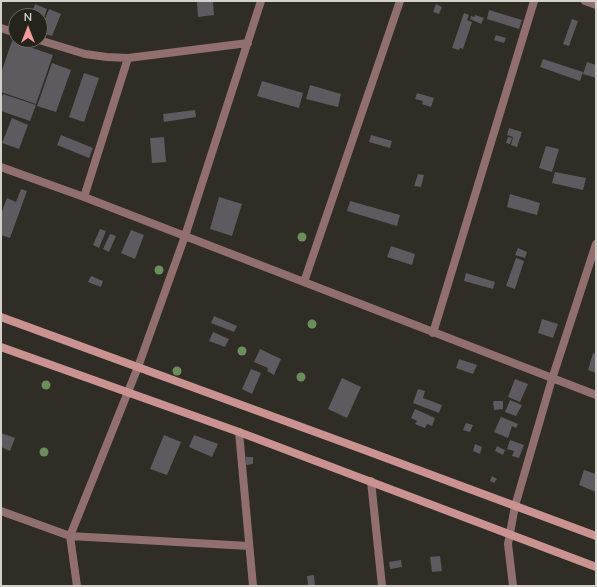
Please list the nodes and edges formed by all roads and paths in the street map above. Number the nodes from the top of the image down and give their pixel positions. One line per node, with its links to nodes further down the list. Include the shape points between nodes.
1 (261, 1): 7 (street)
2 (400, 1): 13 (street)
3 (534, 1): 15 (street)
4 (584, 1): 5 (street)
5 (596, 5)
6 (48, 43): 8 (street, via 85,54)
7 (248, 43): 8 (street); 11 (street)
8 (128, 58): 10 (street)
9 (1, 167): 10 (street)
10 (84, 197): 11 (street)
11 (186, 236): 13 (street); 17 (street)
12 (596, 244): 18 (street)
13 (304, 282): 15 (street)
14 (1, 317): 17 (main road)
15 (433, 333): 18 (street)
16 (1, 347): 19 (main road)
17 (138, 367): 19 (street); 23 (main road)
18 (552, 379): 20 (street); 23 (street)
19 (128, 393): 21 (main road); 26 (street)
20 (596, 395)
21 (239, 432): 22 (main road); 28 (street)
22 (371, 482): 25 (main road); 32 (street)
23 (516, 506): 25 (street); 27 (main road)
24 (1, 511): 26 (street)
25 (510, 533): 29 (main road); 33 (street, via 509,554)
26 (70, 536): 28 (street); 30 (street)
27 (596, 536)
28 (249, 546): 31 (street)
29 (596, 566)
30 (77, 586)
31 (253, 586)
32 (382, 586)
33 (513, 586)

